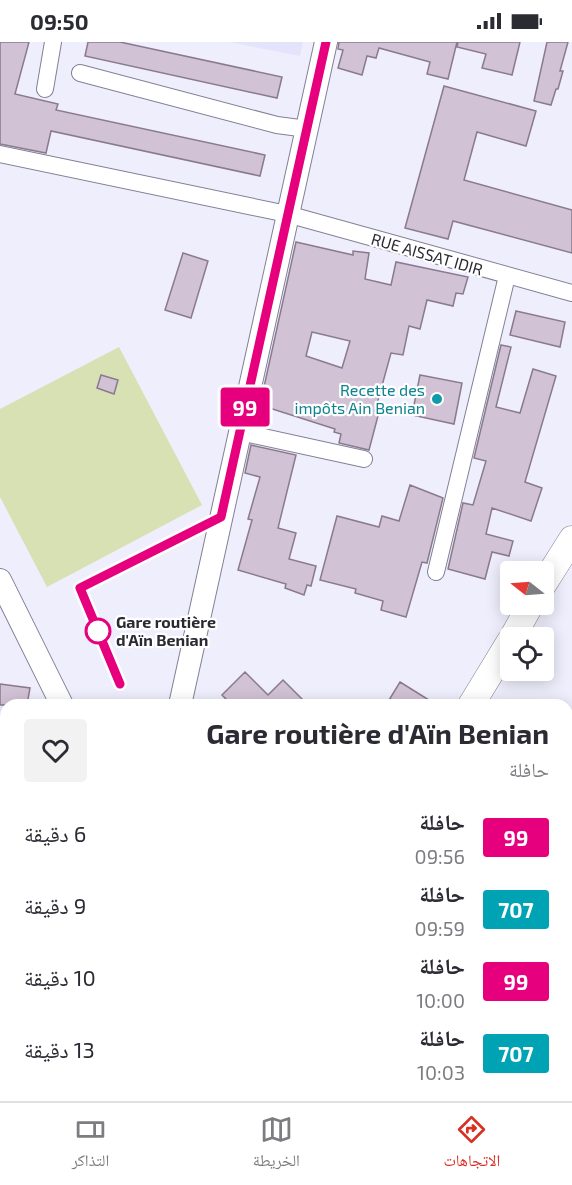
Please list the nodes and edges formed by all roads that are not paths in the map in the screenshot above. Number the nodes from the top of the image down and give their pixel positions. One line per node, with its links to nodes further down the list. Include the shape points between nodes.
1 (53, 42): 4 (street)
2 (326, 42): 5 (street)
3 (80, 73): 5 (street, via 277,125)
4 (45, 89)
5 (307, 129): 7 (street)
6 (0, 154): 7 (street, RUE AISSAT IDIR)
7 (287, 214): 8 (street, RUE AISSAT IDIR); 10 (street)
8 (507, 276): 9 (street, RUE AISSAT IDIR); 15 (street)
9 (570, 291)
10 (240, 432): 11 (street); 19 (street)
11 (364, 459)
12 (572, 526): 13 (main road)
13 (568, 546): 14 (main road)
14 (554, 568)
15 (436, 572)
16 (0, 580): 18 (street)
17 (500, 657): 20 (main road)
18 (59, 699)
19 (181, 699)
20 (475, 699)

